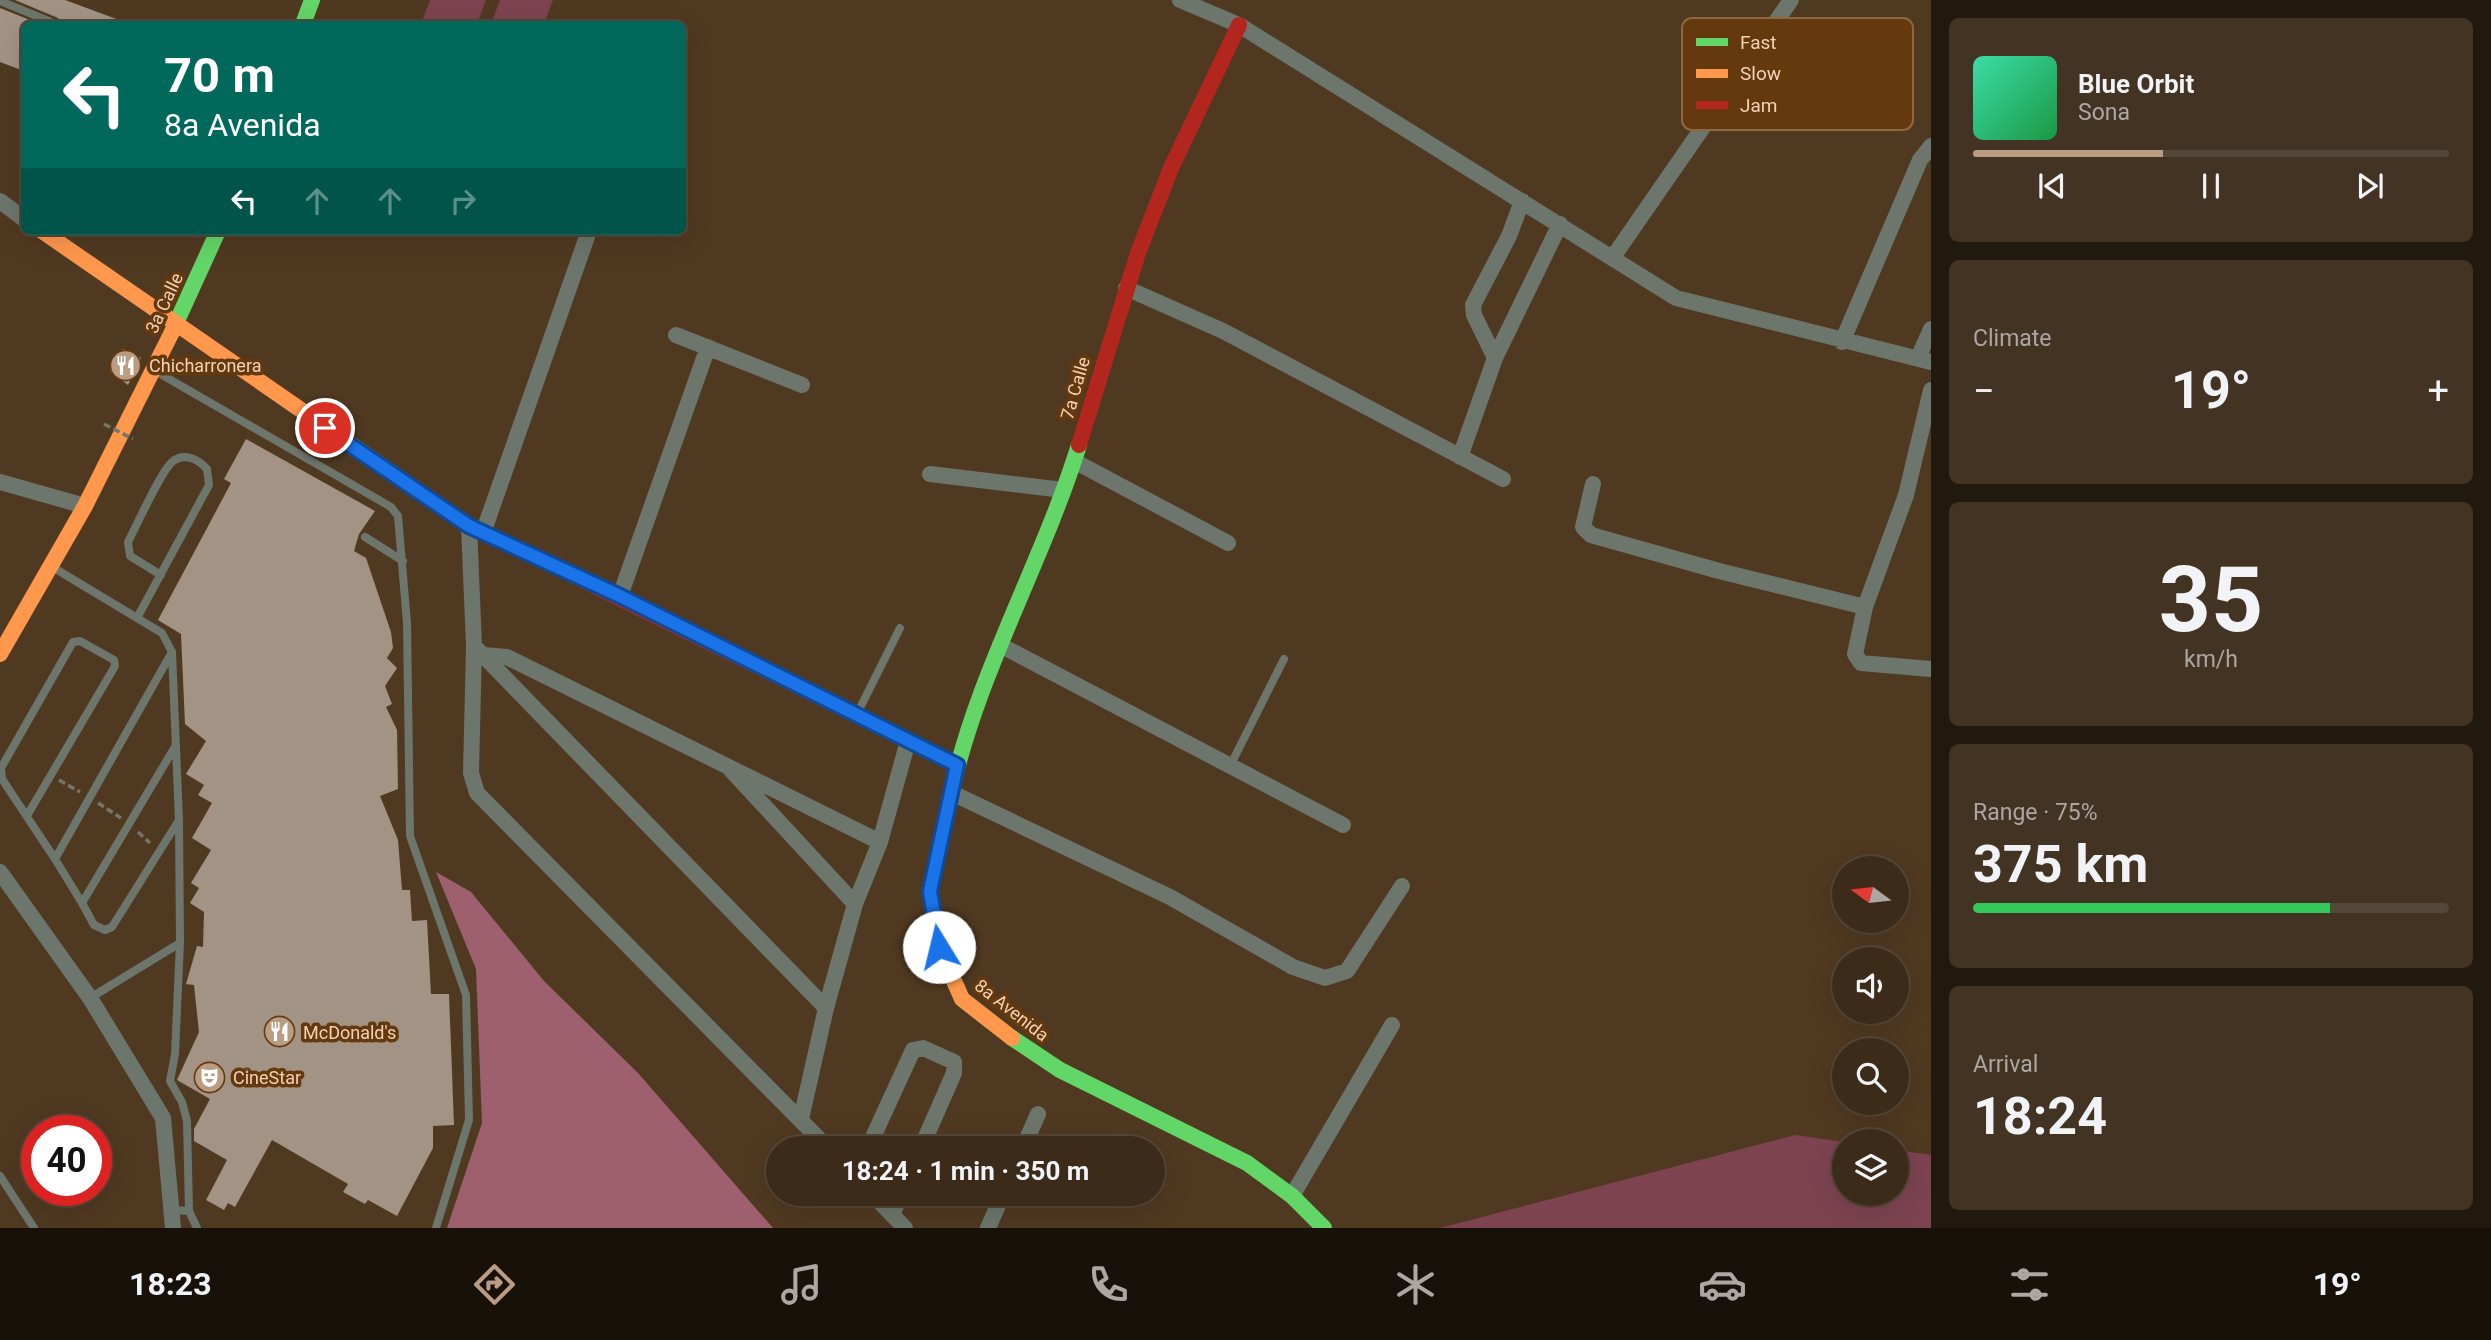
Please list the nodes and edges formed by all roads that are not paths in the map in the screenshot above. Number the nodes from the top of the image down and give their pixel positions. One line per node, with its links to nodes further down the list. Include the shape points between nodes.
1 (312, 0): 7 (street)
2 (1180, 0): 8 (street)
3 (1791, 0): 5 (street)
4 (0, 1): 6 (lane)
5 (1779, 18)
6 (50, 21)
7 (304, 21)
8 (1239, 25): 12 (street); 19 (street, 7a Calle, via 1171,168)
9 (1701, 130): 18 (street)
10 (1931, 146): 23 (street, via 1920,160)
11 (0, 201): 13 (street)
12 (1522, 201): 14 (street); 25 (street, via 1473,304)
13 (21, 217)
14 (1560, 224): 18 (street); 25 (street)
15 (48, 235): 20 (street)
16 (216, 235): 20 (street, 3a Calle)
17 (587, 235): 38 (street)
18 (1613, 257): 23 (street, via 1676,298)
19 (1126, 288): 30 (street, via 1223,331); 31 (street, 7a Calle)
20 (175, 325): 27 (street, 3a Calle); 38 (street)
21 (1931, 329): 26 (street)
22 (676, 335): 24 (street)
23 (1842, 342): 26 (street)
24 (708, 347): 28 (street); 44 (street)
25 (1494, 358): 30 (street)
26 (1925, 360)
27 (153, 370): 37 (street, 3a Calle); 41 (lane, via 391,507 401,527)
28 (802, 385)
29 (1931, 390): 45 (street, via 1906,495)
30 (1460, 457): 33 (street)
31 (1074, 461): 36 (street, 7a Calle); 40 (street)
32 (930, 474): 36 (street)
33 (1503, 479)
34 (0, 482): 37 (street)
35 (1593, 484): 45 (street, via 1583,527 1591,534)
36 (1063, 489): 48 (street, 7a Calle)
37 (85, 506): 42 (street, 3a Calle)
38 (476, 529): 44 (street); 49 (street)
39 (365, 537): 41 (lane)
40 (1228, 543)
41 (403, 561): 92 (lane, via 411,836 466,995 469,1120)
42 (51, 566): 46 (lane); 51 (street, 3a Calle)
43 (161, 575): 43 (lane, via 209,485 207,469 194,459 185,457 170,464 128,542 130,556); 46 (lane)
44 (620, 596): 54 (street)
45 (1865, 607): 53 (street, via 1856,660)
46 (137, 618): 50 (lane, via 162,633)
47 (900, 628): 54 (lane)
48 (1000, 645): 58 (street, 7a Calle); 59 (street)
49 (478, 651): 57 (street, via 507,657); 74 (street); 77 (street, via 471,773 477,793)
50 (172, 652): 56 (lane); 67 (lane)
51 (0, 654)
52 (1284, 659): 59 (lane)
53 (1931, 669)
54 (856, 715): 55 (street)
55 (908, 741): 58 (street); 66 (street)
56 (177, 744): 64 (lane); 70 (lane)
57 (722, 761): 60 (street); 62 (street)
58 (957, 765): 61 (street, 8a Avenida)
59 (1230, 766): 65 (street)
60 (776, 788): 62 (street); 66 (street)
61 (951, 793): 69 (street, via 1170,897 1293,967 1325,978 1347,971); 83 (street, 8a Avenida, via 930,891 939,947 962,999 1060,1070 1247,1163)
62 (764, 806): 71 (street)
63 (28, 814): 63 (lane, via 115,666 114,660 80,640 73,642 1,768 2,779); 67 (lane)
64 (179, 820): 70 (lane, via 112,927 104,930 94,925); 72 (lane)
65 (1343, 825)
66 (880, 842): 71 (street)
67 (55, 859): 70 (lane)
68 (0, 872): 73 (street)
69 (1402, 886)
70 (82, 903)
71 (855, 904): 74 (street)
72 (180, 943): 73 (lane); 87 (lane, via 170,1081 187,1121)
73 (90, 998): 87 (street, via 163,1118)
74 (826, 1008): 77 (street)
75 (1392, 1025): 83 (street)
76 (1038, 1114): 81 (street)
77 (800, 1119): 78 (street)
78 (816, 1136)
79 (874, 1136): 80 (street, via 913,1050 923,1048 954,1062 954,1073)
80 (926, 1136)
81 (1028, 1136)
82 (0, 1176): 89 (lane)
83 (1292, 1196): 95 (street, 8a Avenida)
84 (883, 1206): 88 (street)
85 (896, 1206): 88 (street)
86 (998, 1206): 94 (street)
87 (181, 1210): 90 (street); 91 (lane)
88 (892, 1215): 93 (street)
89 (34, 1228)
90 (173, 1228)
91 (197, 1228)
92 (436, 1228)
93 (905, 1228)
94 (988, 1228)
95 (1324, 1228)

